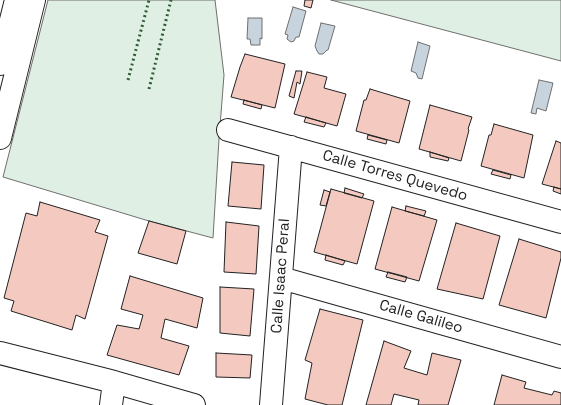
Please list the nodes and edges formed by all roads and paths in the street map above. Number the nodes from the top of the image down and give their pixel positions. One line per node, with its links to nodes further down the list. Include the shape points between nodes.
1 (16, 0): 3 (street)
2 (34, 0): 6 (street)
3 (4, 30): 4 (street)
4 (0, 64)
5 (228, 130): 7 (street, Calle Torres Quevedo)
6 (0, 138)
7 (291, 147): 8 (street, Calle Torres Quevedo); 9 (street, Calle Isaac Peral)
8 (561, 222)
9 (281, 278): 11 (street, Calle Galileo); 15 (street, Calle Isaac Peral)
10 (0, 353): 12 (street)
11 (561, 357)
12 (114, 382): 13 (street); 14 (street)
13 (111, 405)
14 (194, 405)
15 (271, 405)

